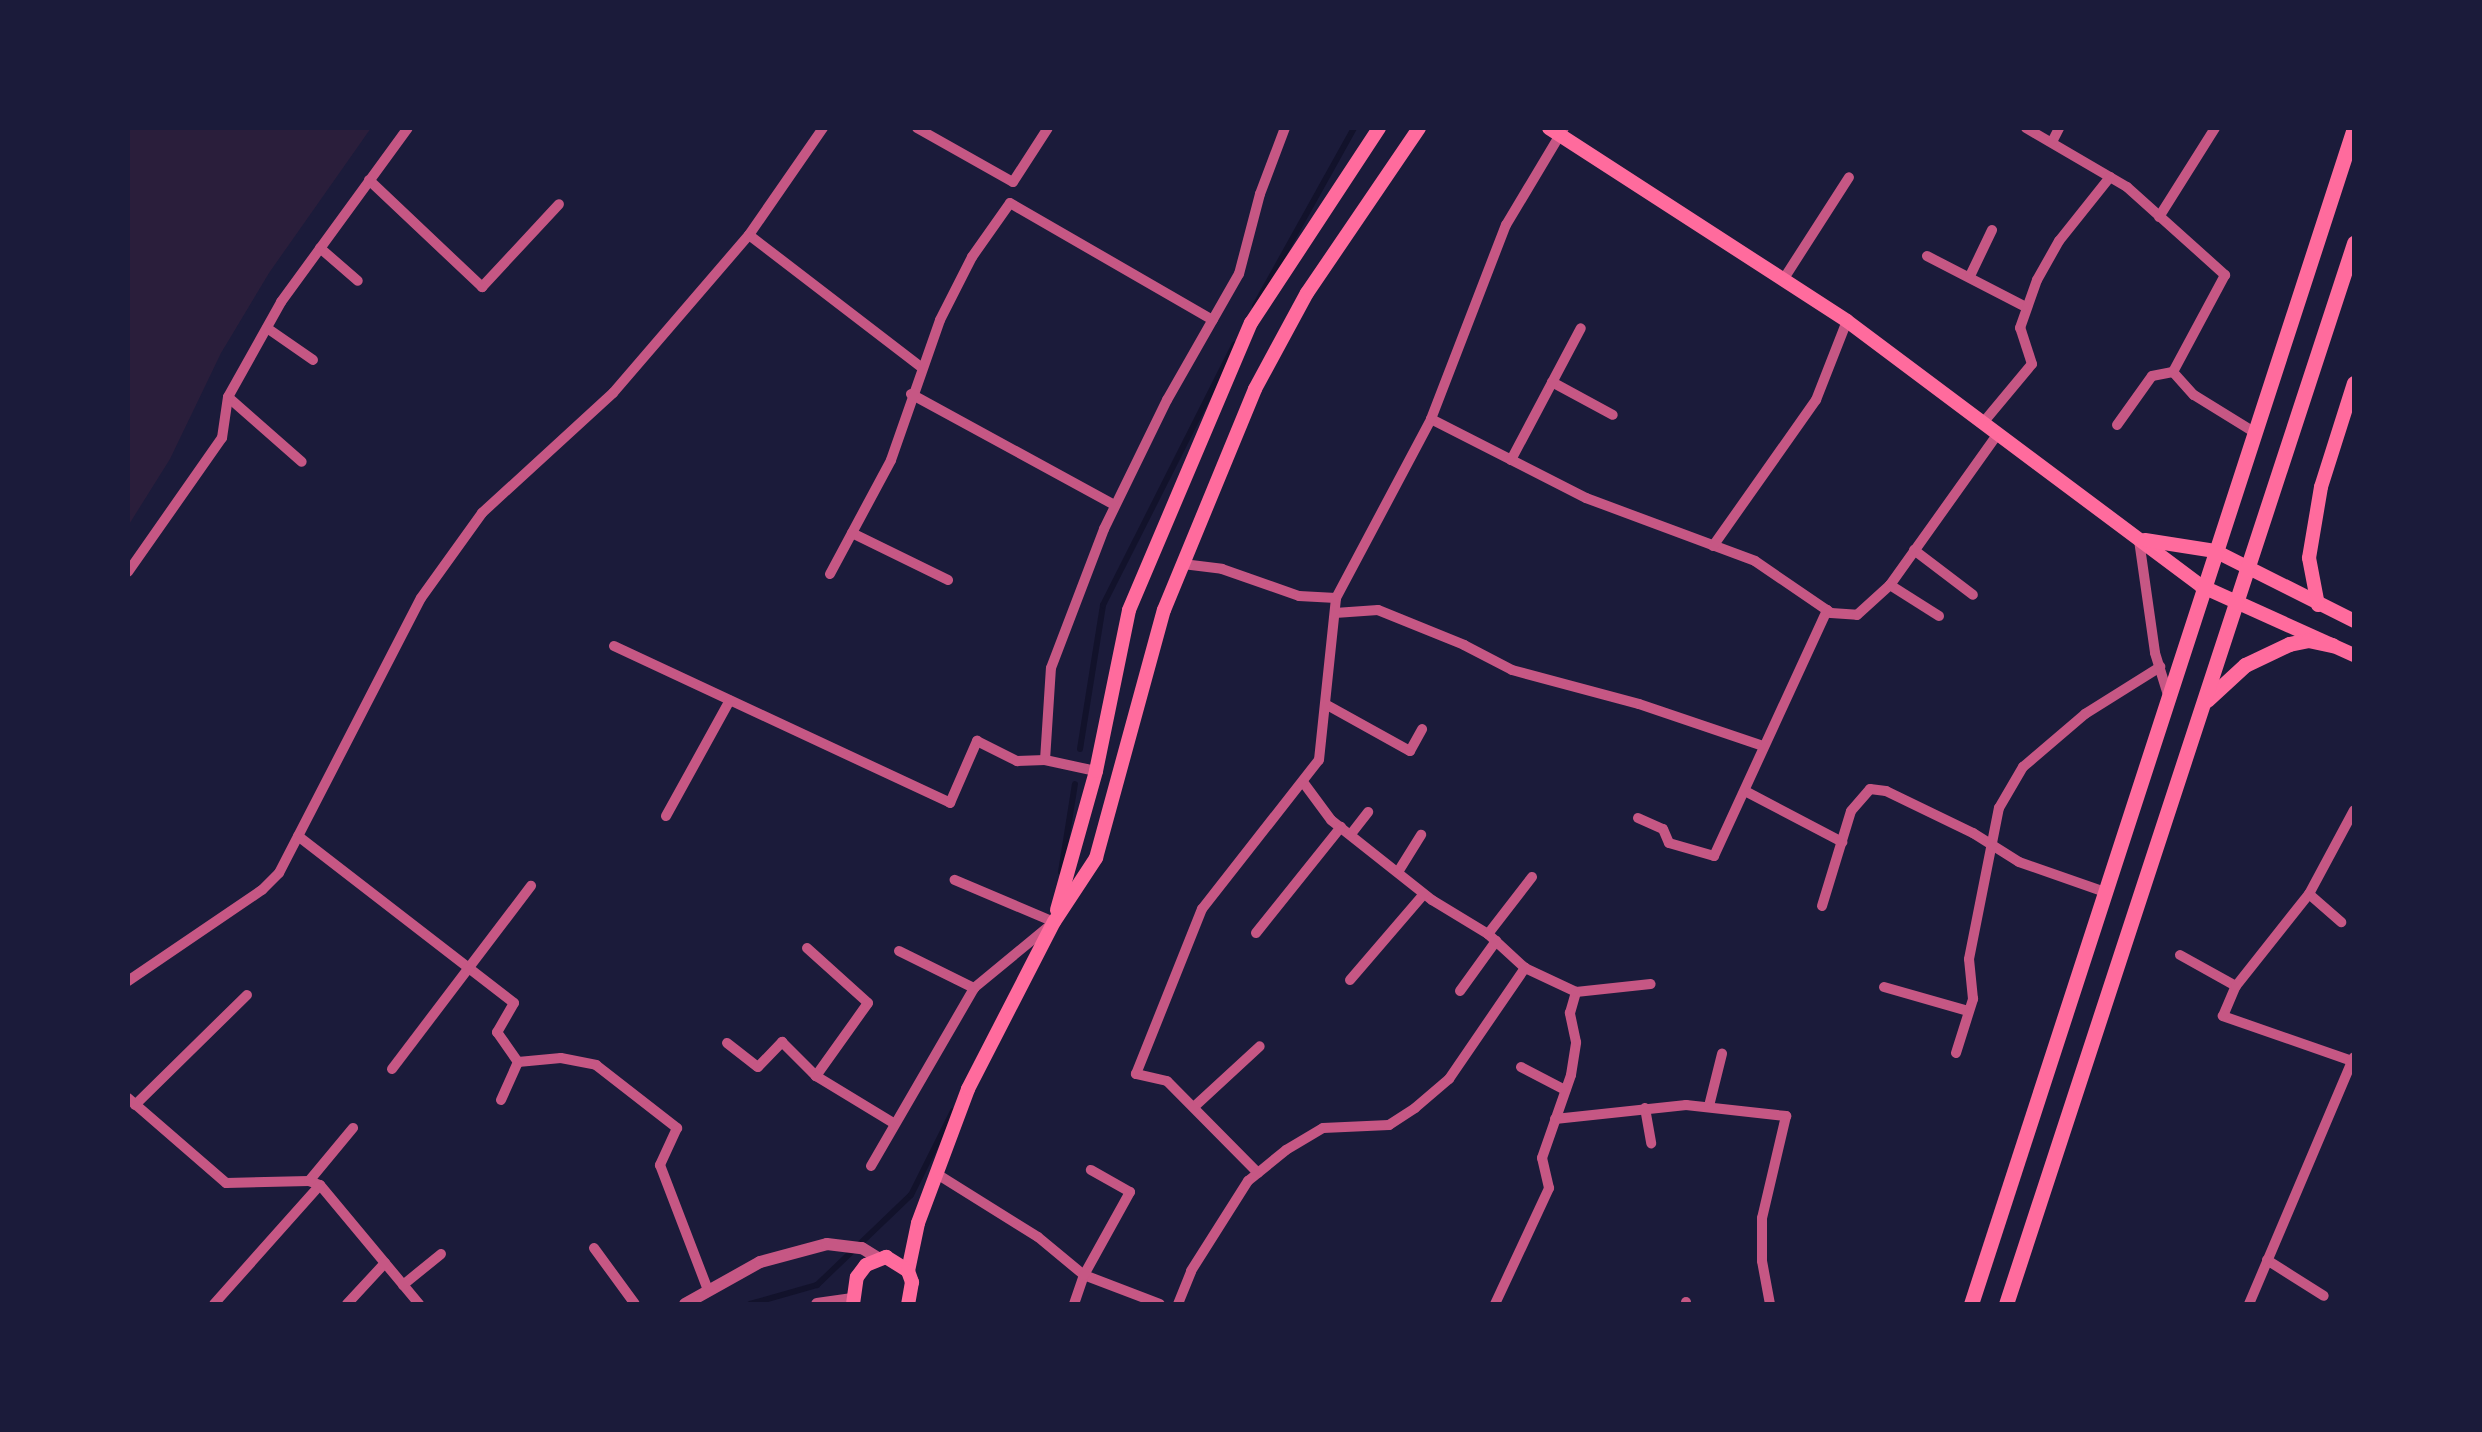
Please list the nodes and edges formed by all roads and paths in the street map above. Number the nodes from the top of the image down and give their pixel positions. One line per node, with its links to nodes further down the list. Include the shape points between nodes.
1 (408, 128): 16 (street)
2 (823, 128): 20 (street)
3 (916, 128): 4 (street, via 1013,182)
4 (1048, 128)
5 (1285, 128): 28 (street, via 1239,274)
6 (1380, 128): 79 (main road, via 1251,323 1129,610)
7 (1419, 128): 53 (main road, via 1308,293 1255,389)
8 (2026, 128): 13 (street)
9 (2059, 128): 13 (street)
10 (2215, 128): 18 (street)
11 (2354, 128): 43 (main road)
12 (1558, 129): 26 (main road); 40 (street, via 1506,226)
13 (2052, 142): 15 (street)
14 (1850, 177): 26 (street)
15 (2110, 177): 18 (street); 27 (street, via 2059,241)
16 (370, 180): 17 (street, via 482,287); 22 (street)
17 (559, 204)
18 (2159, 216): 34 (street, via 2225,275)
19 (1992, 230): 24 (street)
20 (749, 235): 33 (street); 88 (street, via 613,393 482,513 421,598)
21 (2354, 243): 54 (main road)
22 (320, 248): 25 (street); 30 (street)
23 (1927, 256): 24 (street)
24 (1970, 276): 27 (street)
25 (358, 280)
26 (1783, 280): 29 (main road)
27 (2024, 306): 41 (street, via 2020,328 2032,364)
28 (1213, 320): 33 (street, via 1010,203 972,256); 47 (street)
29 (1847, 322): 41 (main road); 50 (street, via 1816,400)
30 (267, 328): 32 (street); 38 (street)
31 (1581, 328): 35 (street)
32 (313, 360)
33 (921, 366): 37 (street)
34 (2173, 372): 42 (street, via 2152,376); 43 (street, via 2194,395)
35 (1552, 382): 39 (street); 45 (street)
36 (2354, 383): 63 (main road, via 2321,487 2308,558)
37 (911, 394): 47 (street); 48 (street, via 891,460)
38 (228, 397): 46 (street); 55 (street, via 222,438)
39 (1612, 414)
40 (1431, 419): 45 (street); 61 (street)
41 (1982, 424): 44 (main road)
42 (2117, 425)
43 (2254, 432): 52 (main road)
44 (1997, 435): 49 (main road); 51 (street)
45 (1511, 460): 50 (street, via 1586,498)
46 (302, 462)
47 (1116, 506): 78 (street, via 1052,668)
48 (852, 533): 56 (street); 57 (street)
49 (2139, 539): 52 (main road); 59 (main road); 71 (street)
50 (1714, 546): 64 (street, via 1755,561)
51 (1914, 550): 58 (street); 60 (street)
52 (2215, 551): 54 (main road); 59 (main road)
53 (1183, 564): 61 (street, via 1222,569 1299,596); 99 (main road, via 1164,610 1096,858)
54 (2246, 568): 62 (main road); 63 (main road)
55 (128, 572)
56 (830, 574)
57 (948, 580)
58 (1890, 584): 64 (street, via 1856,615); 66 (street)
59 (2201, 586): 62 (main road); 72 (main road)
60 (1973, 595)
61 (1336, 598): 65 (street)
62 (2235, 602): 68 (main road); 74 (main road)
63 (2318, 605): 67 (main road)
64 (1827, 610): 77 (street)
65 (1335, 613): 75 (street); 77 (street, via 1378,610 1512,670)
66 (1938, 616)
67 (2354, 620)
68 (2332, 645): 70 (main road); 74 (main road, via 2289,644 2245,665)
69 (614, 646): 73 (street)
70 (2354, 655)
71 (2160, 668): 72 (street); 90 (street, via 2125,685 2023,767 1999,808)
72 (2168, 696): 95 (main road)
73 (730, 700): 78 (street, via 950,803 978,741 1018,761); 83 (street)
74 (2204, 702): 167 (main road)
75 (1327, 704): 76 (street, via 1410,751); 80 (street, via 1319,760)
76 (1422, 729)
77 (1763, 746): 81 (street)
78 (1045, 760): 79 (street)
79 (1096, 771): 99 (main road)
80 (1303, 782): 86 (street); 130 (street, via 1202,909 1136,1074 1168,1082)
81 (1745, 791): 85 (street, via 1714,856 1669,843 1663,829); 89 (street)
82 (1368, 812): 86 (street)
83 (666, 816)
84 (2353, 816): 97 (street)
85 (1638, 818)
86 (1346, 831): 91 (street); 101 (street)
87 (1421, 834): 91 (street)
88 (298, 836): 107 (street); 109 (street, via 262,890)
89 (1842, 842): 90 (street, via 1851,810 1870,789 1886,790); 98 (street)
90 (1992, 844): 95 (street, via 2019,862); 117 (street, via 1969,959)
91 (1398, 872): 96 (street)
92 (1532, 876): 102 (street)
93 (956, 880): 99 (street)
94 (531, 886): 107 (street)
95 (2106, 892): 166 (main road)
96 (1424, 894): 102 (street); 108 (street)
97 (2309, 894): 100 (street); 111 (street)
98 (1822, 906)
99 (1054, 922): 113 (street); 140 (main road, via 968,1089)
100 (2342, 922)
101 (1256, 933)
102 (1492, 938): 106 (street); 114 (street)
103 (807, 948): 126 (street, via 868,1002)
104 (898, 950): 113 (street)
105 (2180, 955): 111 (street)
106 (1525, 968): 115 (street); 139 (street, via 1449,1079 1415,1108 1388,1125 1323,1128)
107 (470, 969): 123 (street, via 514,1003 497,1032); 125 (street)
108 (1350, 980)
109 (128, 981)
110 (1650, 984): 115 (street)
111 (2236, 986): 122 (street, via 2223,1016)
112 (1884, 987): 117 (street)
113 (974, 988): 134 (street)
114 (1460, 991)
115 (1576, 992): 127 (street, via 1570,1014 1576,1042)
116 (247, 995): 129 (street)
117 (1968, 1011): 120 (street)
118 (727, 1042): 126 (street, via 758,1067 782,1042)
119 (1260, 1046): 130 (street)
120 (1956, 1053)
121 (1722, 1054): 131 (street)
122 (2353, 1058): 146 (street)
123 (518, 1062): 128 (street); 151 (street, via 562,1058 596,1065 677,1128 660,1165)
124 (1521, 1066): 127 (street)
125 (392, 1069)
126 (816, 1076): 134 (street)
127 (1565, 1090): 133 (street)
128 (501, 1100)
129 (131, 1102): 141 (street, via 226,1183)
130 (1195, 1106): 139 (street)
131 (1709, 1106): 132 (street); 165 (street, via 1786,1116 1762,1218)
132 (1645, 1108): 133 (street); 136 (street)
133 (1555, 1119): 164 (street, via 1542,1158 1549,1188)
134 (895, 1124): 137 (street)
135 (353, 1128): 141 (street)
136 (1651, 1143)
137 (871, 1166)
138 (1091, 1170): 149 (street, via 1130,1192)
139 (1258, 1173): 163 (street, via 1220,1222)
140 (937, 1174): 142 (main road); 149 (street, via 1038,1237)
141 (315, 1183): 147 (street); 154 (street)
142 (918, 1222): 145 (main road); 148 (main road)
143 (594, 1248): 157 (street)
144 (441, 1254): 150 (street)
145 (886, 1259): 148 (main road); 151 (street, via 827,1244 760,1262); 153 (main road, via 857,1277)
146 (2267, 1260): 152 (street); 168 (street)
147 (385, 1263): 150 (street); 155 (street)
148 (908, 1271): 160 (main road)
149 (1084, 1275): 161 (street); 162 (street)
150 (403, 1285): 156 (street)
151 (708, 1290): 158 (street)
152 (2324, 1296)
153 (852, 1302): 159 (street)
154 (214, 1304)
155 (347, 1304)
156 (419, 1304)
157 (635, 1304)
158 (685, 1304)
159 (816, 1304)
160 (908, 1304)
161 (1074, 1304)
162 (1160, 1304)
163 (1178, 1304)
164 (1495, 1304)
165 (1770, 1304)
166 (1970, 1304)
167 (2006, 1304)
168 (2248, 1304)

